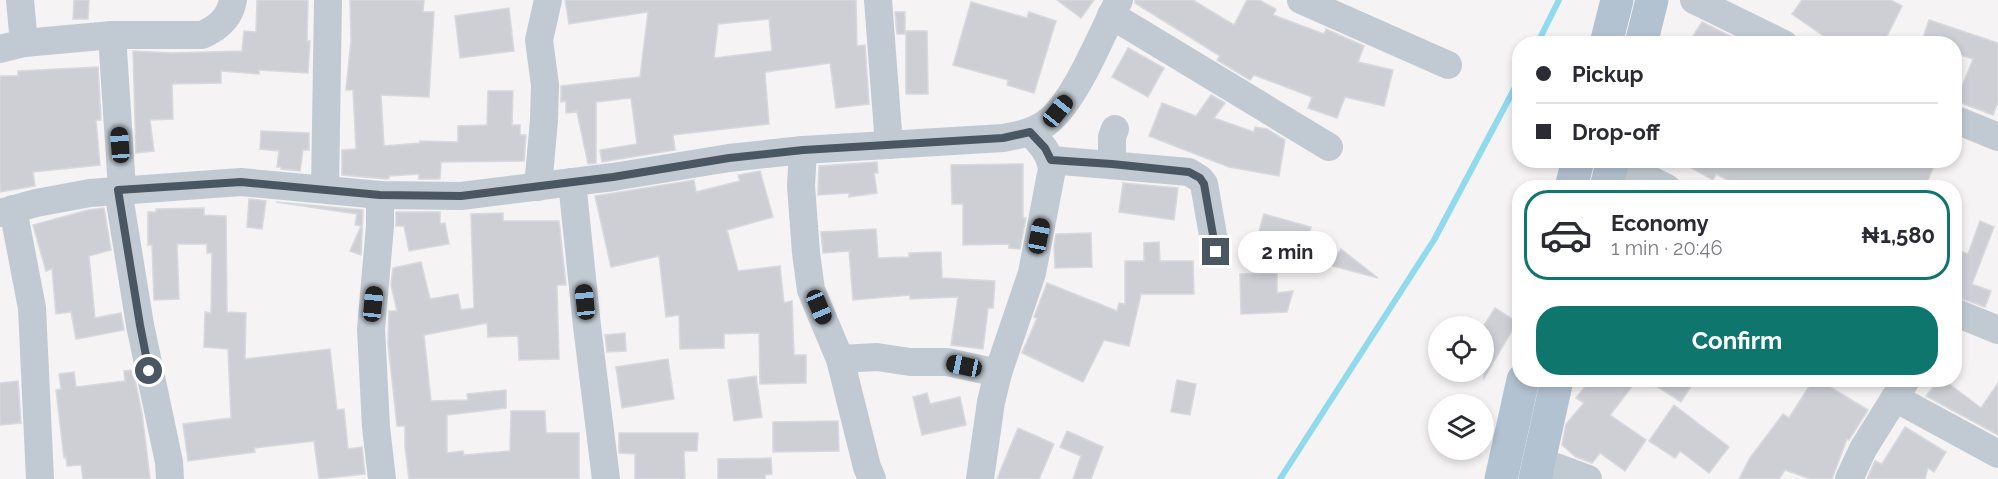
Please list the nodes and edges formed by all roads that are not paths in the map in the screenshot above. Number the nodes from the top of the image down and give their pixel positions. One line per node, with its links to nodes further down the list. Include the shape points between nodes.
1 (20, 0): 15 (street)
2 (233, 0): 11 (street, via 232,10 224,21 202,35)
3 (328, 0): 31 (street)
4 (548, 0): 29 (street, via 539,40 545,85)
5 (878, 0): 21 (street)
6 (1301, 0): 16 (street)
7 (1617, 0): 12 (main road)
8 (1652, 0): 13 (main road)
9 (1694, 0): 14 (street)
10 (1115, 7): 19 (street, via 1066,101 1050,120); 22 (street)
11 (112, 35): 15 (street); 30 (street)
12 (1608, 36)
13 (1643, 36)
14 (1768, 36)
15 (12, 46)
16 (1448, 65)
17 (1962, 122): 20 (street)
18 (1115, 129): 25 (street)
19 (1030, 132): 21 (street, via 1003,138); 24 (street)
20 (1998, 137)
21 (889, 145): 23 (street)
22 (1329, 147)
23 (803, 150): 28 (street); 37 (street, via 801,186 811,290)
24 (1051, 160): 25 (street); 38 (street, via 1032,273)
25 (1112, 164): 34 (street, via 1189,172 1200,178)
26 (1627, 168): 27 (street)
27 (1651, 180)
28 (572, 182): 29 (street); 47 (street)
29 (538, 187): 32 (street, via 461,196)
30 (120, 189): 31 (street, via 241,182); 33 (street); 45 (street, via 140,325)
31 (325, 189): 32 (street)
32 (380, 195): 46 (street, via 372,329)
33 (7, 211): 44 (street, via 32,308)
34 (1216, 252)
35 (1962, 320): 36 (street)
36 (1998, 330)
37 (840, 359): 38 (street, via 878,357 947,362); 48 (street)
38 (998, 373): 49 (street)
39 (1521, 387): 50 (main road)
40 (1555, 387): 43 (main road)
41 (1901, 389): 42 (street); 52 (street)
42 (1998, 454)
43 (1537, 470): 51 (street)
44 (40, 479)
45 (170, 479)
46 (382, 479)
47 (606, 479)
48 (872, 479)
49 (980, 479)
50 (1501, 479)
51 (1588, 479)
52 (1849, 479)

